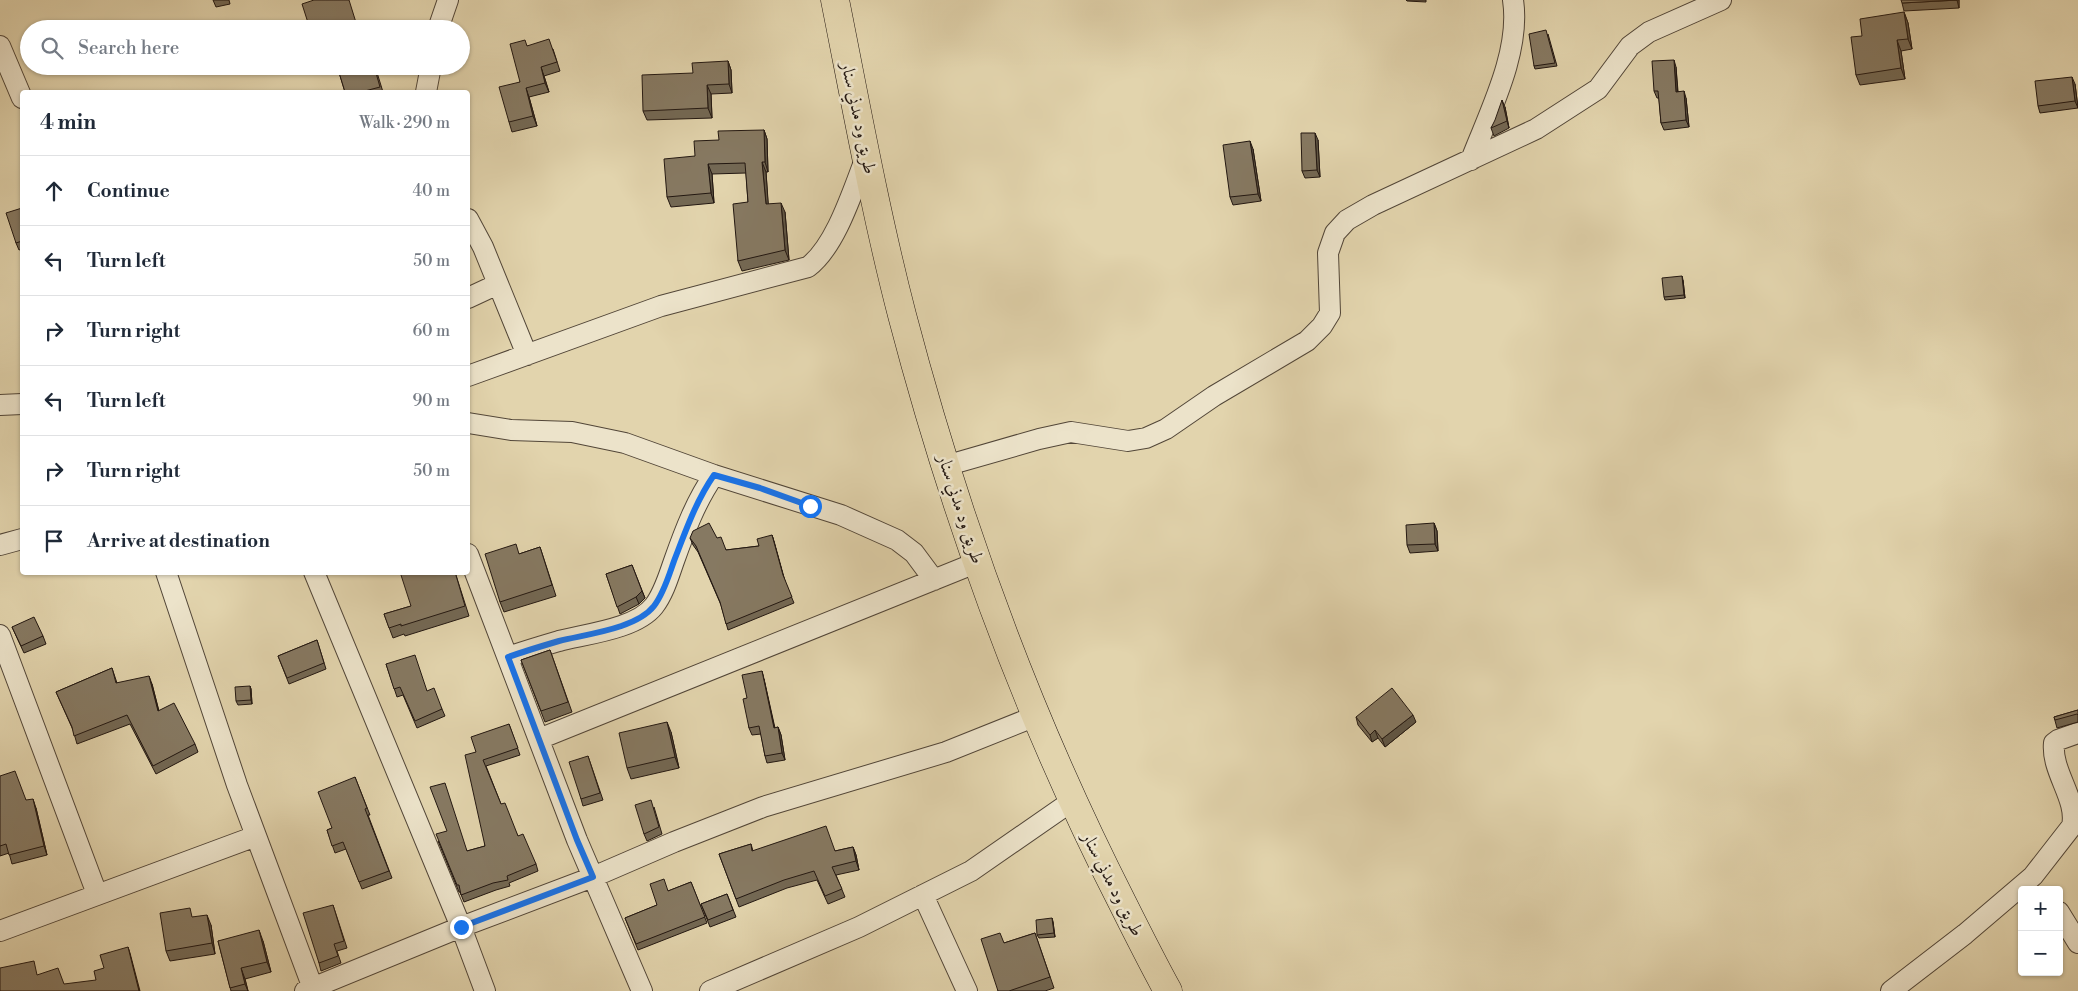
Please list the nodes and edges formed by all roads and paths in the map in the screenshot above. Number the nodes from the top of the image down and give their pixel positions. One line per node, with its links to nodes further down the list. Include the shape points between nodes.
1 (448, 0): 5 (street)
2 (835, 0): 10 (highway, طريق ود مدني سنار)
3 (1513, 0): 11 (street, via 1512,39 1503,78)
4 (1721, 0): 11 (street, via 1649,32 1630,46 1598,88 1536,129)
5 (441, 20)
6 (0, 46): 9 (street)
7 (429, 75): 8 (street)
8 (426, 90)
9 (20, 93)
10 (866, 157): 15 (street, via 844,212 819,258 808,267 661,306); 20 (highway, طريق ود مدني سنار, via 902,314)
11 (1471, 160): 20 (street, via 1347,220 1335,233 1328,253 1330,313 1322,326 1307,341 1214,396 1166,429 1146,438 1128,441 1071,432)
12 (470, 222): 13 (street)
13 (498, 284): 14 (street); 15 (street)
14 (470, 297)
15 (527, 355): 16 (street)
16 (470, 375)
17 (0, 404): 18 (street)
18 (20, 404)
19 (470, 423): 21 (street, via 511,430 572,432 625,443)
20 (945, 466): 25 (highway, طريق ود مدني سنار)
21 (714, 475): 28 (street, via 841,515 897,540 914,553); 30 (street, via 692,512 654,606 640,617 618,626)
22 (20, 540): 23 (street)
23 (0, 545)
24 (470, 559): 30 (street)
25 (978, 562): 28 (street); 31 (highway, طريق ود مدني سنار)
26 (167, 575): 35 (street)
27 (315, 575): 41 (street)
28 (934, 580): 33 (street)
29 (0, 635): 38 (street)
30 (508, 657): 33 (street)
31 (1036, 716): 34 (highway, طريق ود مدني سنار); 36 (street, via 946,752 763,807)
32 (2078, 733): 37 (street, via 2054,743 2053,749 2076,809 2076,818)
33 (539, 739): 36 (street)
34 (1072, 800): 39 (street, via 971,871); 49 (highway, طريق ود مدني سنار)
35 (256, 836): 38 (street); 44 (street)
36 (593, 877): 41 (street); 46 (street)
37 (2038, 883): 50 (street)
38 (97, 894): 42 (street)
39 (924, 895): 47 (street, via 859,927); 48 (street)
40 (2063, 919): 43 (street)
41 (461, 927): 44 (street); 45 (street)
42 (0, 931)
43 (2078, 943)
44 (311, 990)
45 (485, 991)
46 (642, 991)
47 (710, 991)
48 (967, 991)
49 (1168, 991)
50 (1891, 991)

